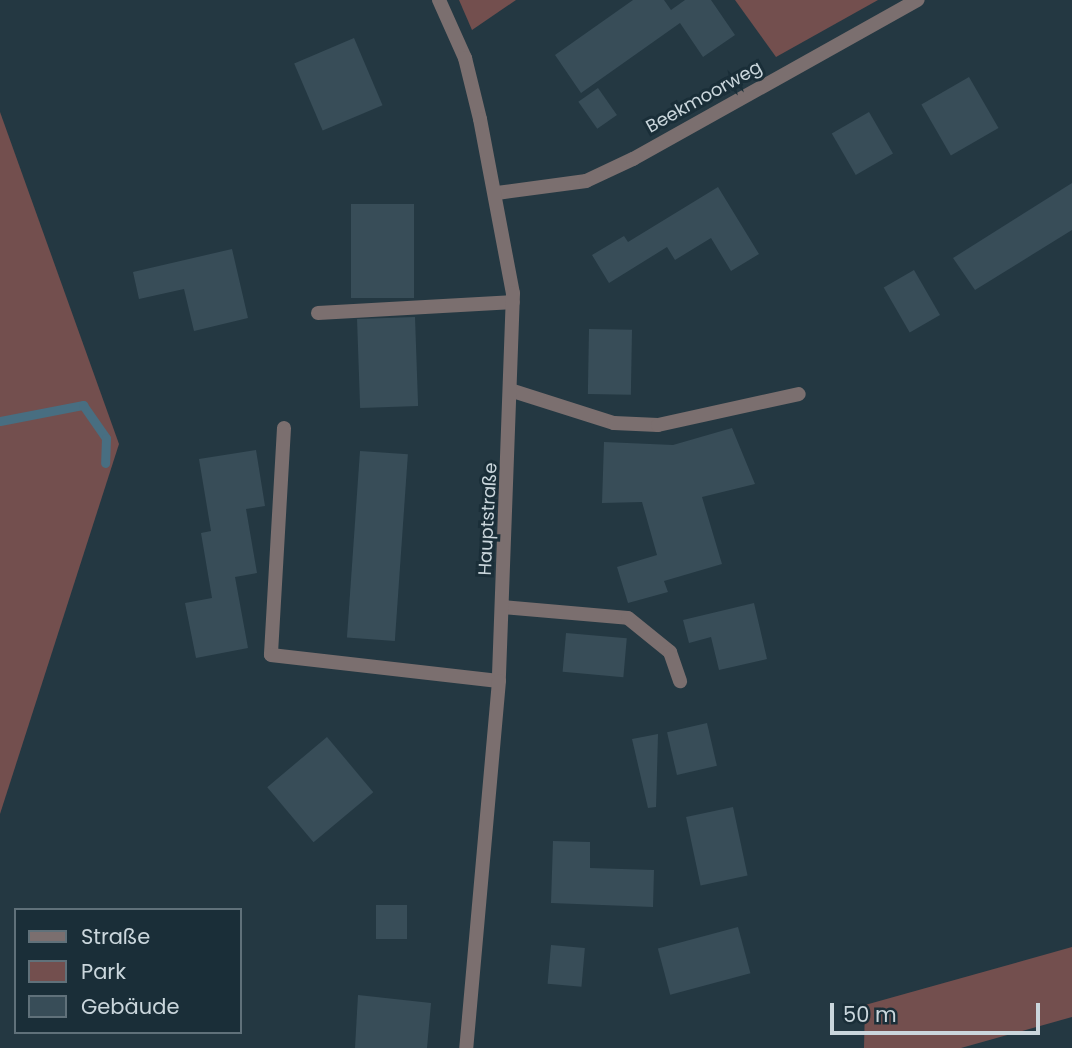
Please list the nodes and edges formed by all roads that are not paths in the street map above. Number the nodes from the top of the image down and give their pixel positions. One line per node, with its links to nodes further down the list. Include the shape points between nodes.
1 (439, 0): 3 (street, Hauptstraße, via 465,58)
2 (918, 0): 3 (street, Beekmoorweg, via 621,165 586,180)
3 (497, 193): 4 (street, Hauptstraße)
4 (513, 302): 5 (street); 6 (street, Hauptstraße)
5 (318, 313)
6 (513, 391): 7 (street, via 614,424 658,425); 9 (street, Hauptstraße)
7 (799, 394)
8 (284, 428): 10 (street, via 271,655)
9 (503, 607): 10 (street, Hauptstraße); 11 (street, via 628,618 670,652)
10 (499, 681): 12 (street, Hauptstraße)
11 (680, 681)
12 (466, 1048)

